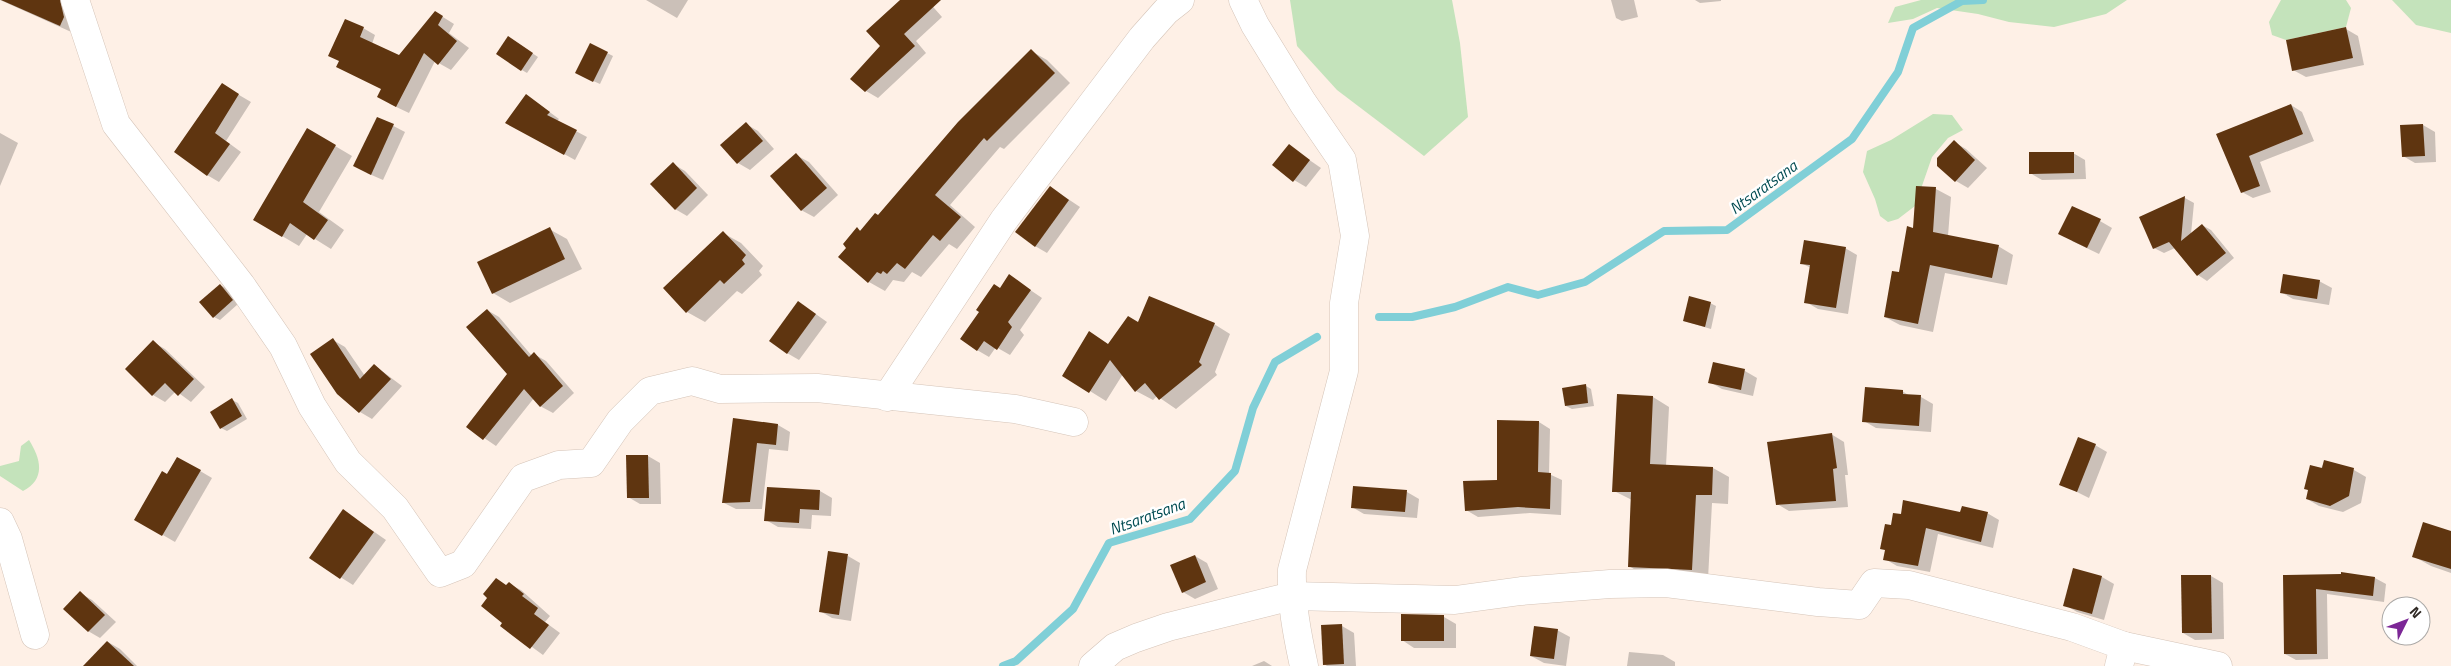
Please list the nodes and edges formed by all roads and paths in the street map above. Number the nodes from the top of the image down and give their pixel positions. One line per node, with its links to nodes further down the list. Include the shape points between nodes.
1 (75, 0): 4 (street, via 116,124 241,285 283,346 312,406 348,462 395,508 440,573 463,564 523,478 559,465 590,463 620,421 650,391 692,381 720,389 818,388)
2 (1180, 0): 4 (street, via 1142,38 1004,220)
3 (1243, 0): 7 (street, via 1302,103 1342,160 1355,236 1344,303 1344,371 1292,570)
4 (886, 397): 5 (street, via 1015,409)
5 (1074, 422)
6 (0, 522): 8 (street)
7 (1292, 596): 9 (street, via 1455,600 1521,591 1666,583 1859,604 1874,583 1909,585 2072,627); 10 (street, via 1136,638 1115,648); 11 (street)
8 (36, 635)
9 (2122, 656): 12 (street)
10 (1093, 666)
11 (1304, 666)
12 (2218, 666)

